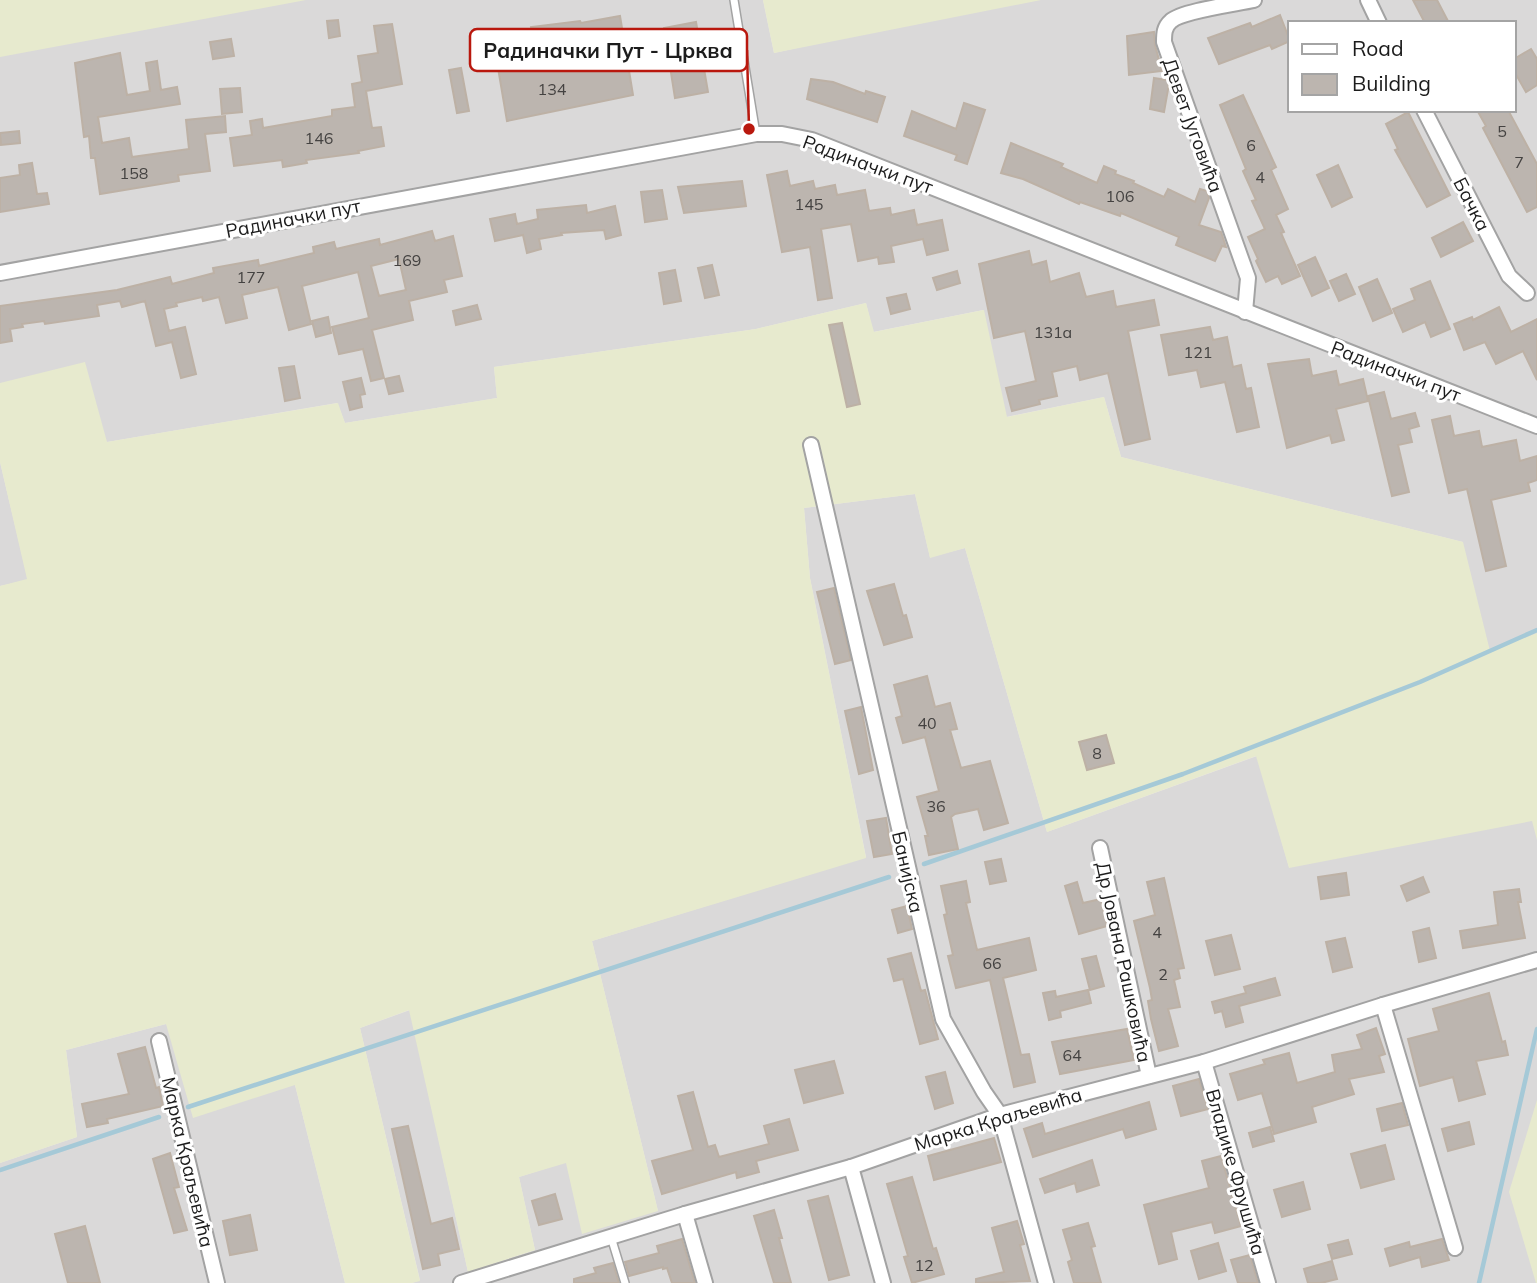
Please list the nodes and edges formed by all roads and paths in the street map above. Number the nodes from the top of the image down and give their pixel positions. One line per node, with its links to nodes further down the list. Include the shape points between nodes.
1 (734, 0): 6 (lane)
2 (1254, 0): 9 (street, Девет Југовића, via 1183,15 1171,20 1164,31 1164,42 1248,278)
3 (1368, 0): 4 (street)
4 (1378, 21)
5 (1425, 112): 8 (street, Бачка, via 1509,276)
6 (756, 134): 7 (street, Радиначки пут); 9 (street, Радиначки пут, via 812,140)
7 (0, 273)
8 (1527, 293)
9 (1245, 312): 10 (street, Радиначки пут)
10 (1537, 426)
11 (811, 445): 18 (street, Банијска, via 943,1019)
12 (1100, 848): 17 (street, Др Јована Рашковића)
13 (1537, 960): 14 (street, Марка Краљевића)
14 (1383, 1005): 16 (street, Марка Краљевића); 22 (street)
15 (159, 1041): 24 (street, Марка Краљевића)
16 (1204, 1062): 17 (street, Марка Краљевића); 30 (street, Владике Фрушића)
17 (1149, 1076): 18 (street, Марка Краљевића)
18 (1000, 1115): 19 (street, Марка Краљевића); 29 (street, Банијска)
19 (851, 1167): 20 (street, Марка Краљевића); 28 (street)
20 (685, 1214): 21 (street, Марка Краљевића); 27 (street)
21 (611, 1237): 23 (street, Марка Краљевића); 26 (lane)
22 (1455, 1248)
23 (501, 1277): 25 (street, Марка Краљевића)
24 (217, 1283)
25 (461, 1283)
26 (625, 1283)
27 (705, 1283)
28 (883, 1283)
29 (1046, 1283)
30 (1268, 1283)

